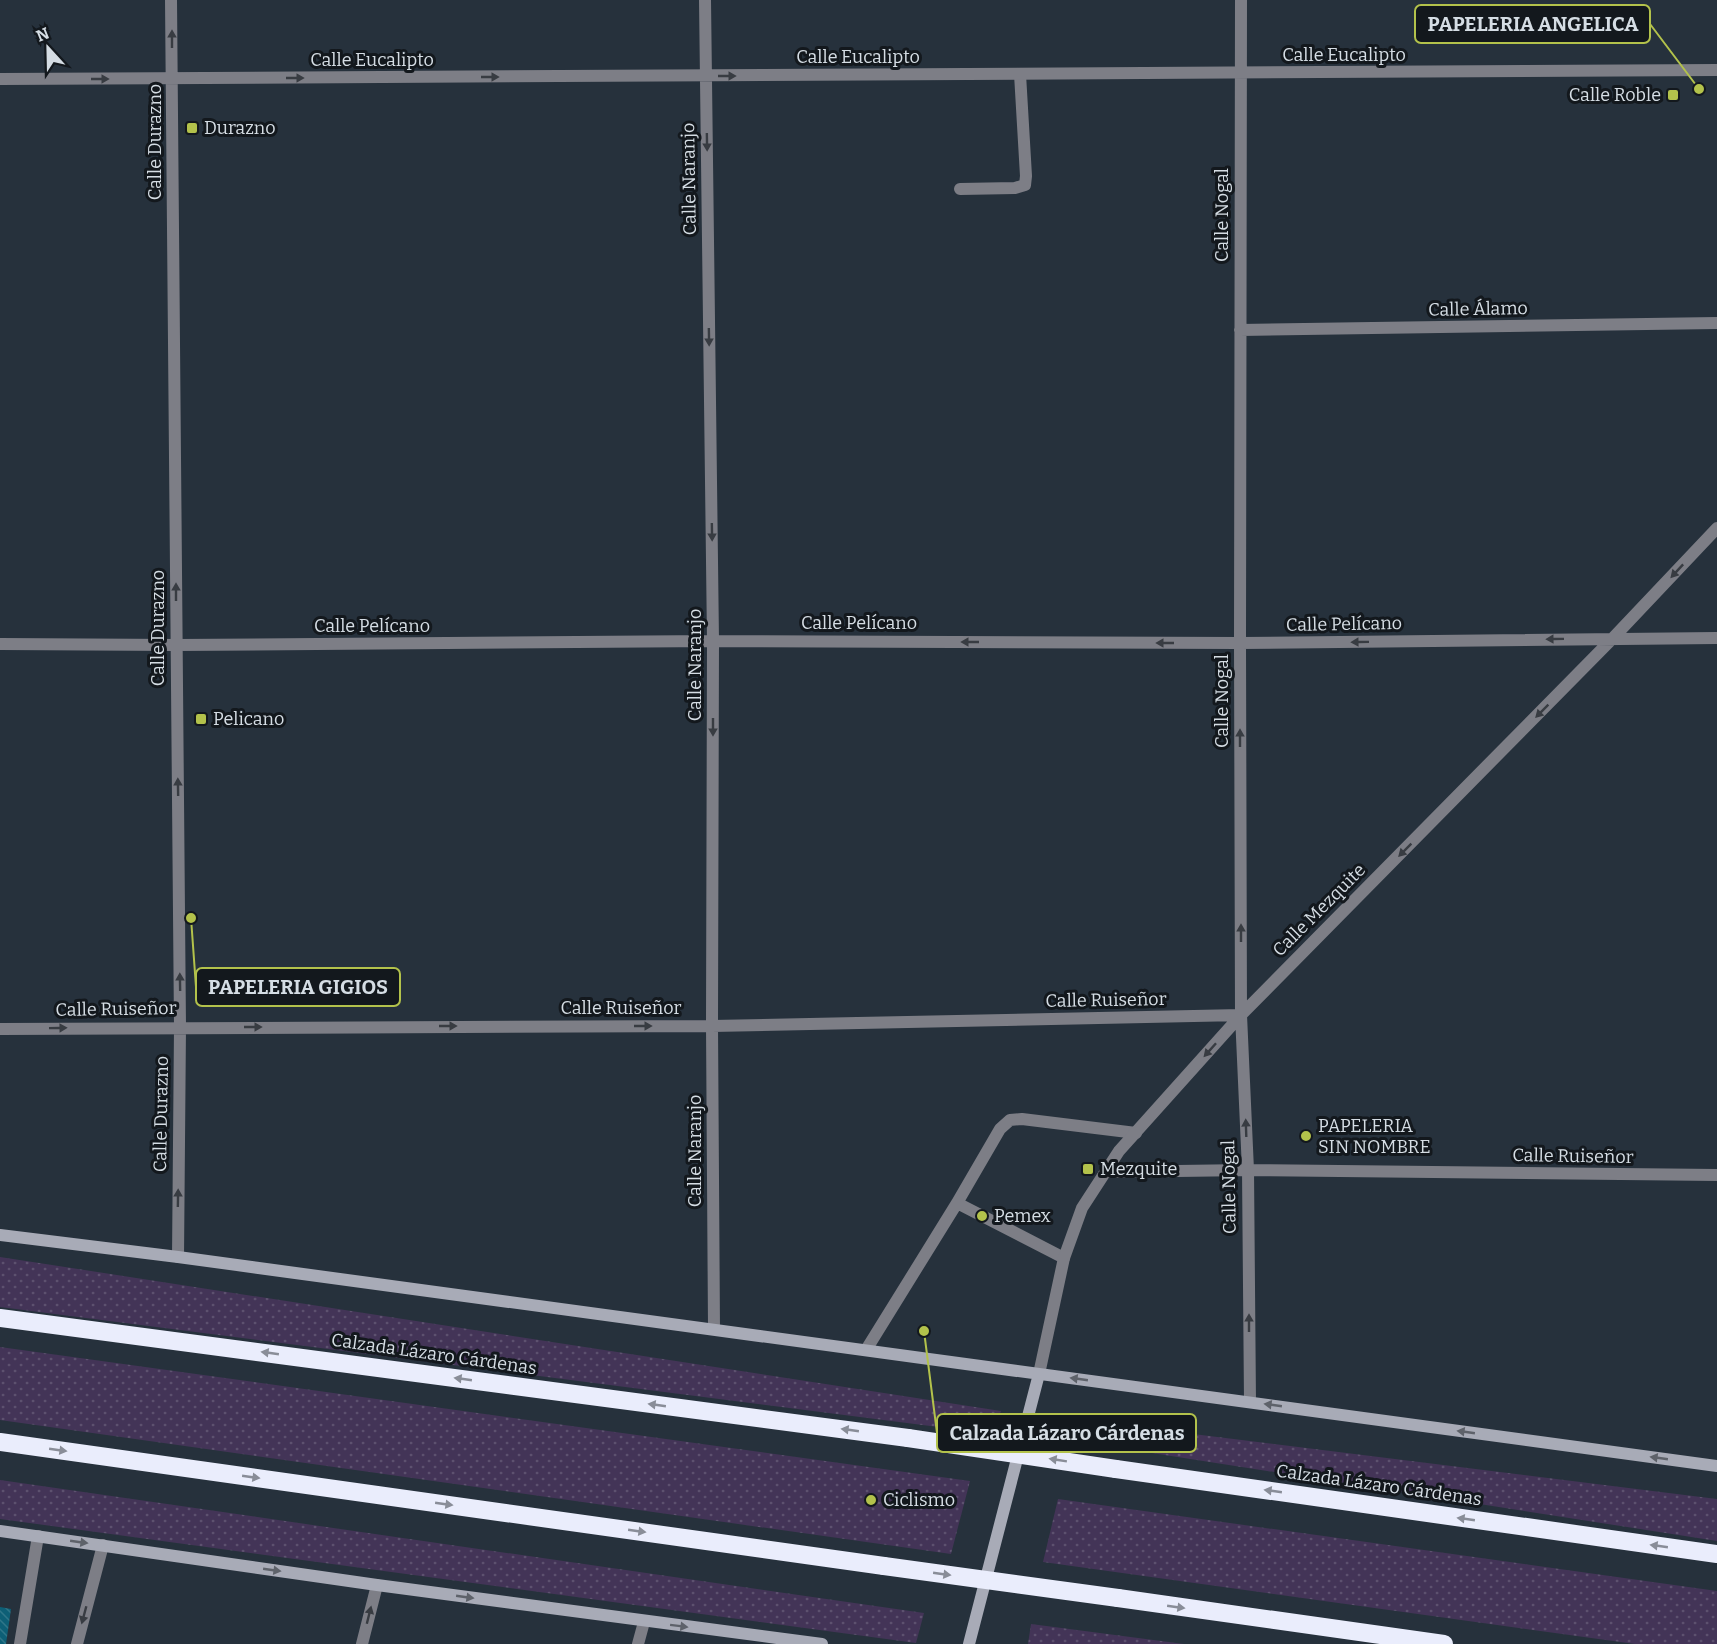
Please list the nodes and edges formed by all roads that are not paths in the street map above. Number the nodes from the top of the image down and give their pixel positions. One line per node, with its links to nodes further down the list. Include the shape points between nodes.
1 (171, 0): 9 (street, Calle Durazno, one-way to 1)
2 (705, 0): 7 (street, Calle Naranjo)
3 (1240, 0): 5 (street, Calle Nogal)
4 (1717, 70): 5 (street, Calle Eucalipto)
5 (1240, 73): 6 (street, Calle Eucalipto); 12 (street, Calle Nogal)
6 (1020, 74): 7 (street, Calle Eucalipto, one-way to 6); 10 (street, via 1025,185)
7 (706, 76): 9 (street, Calle Eucalipto, one-way to 7); 16 (street, Calle Naranjo, one-way to 16)
8 (0, 79): 9 (street, Calle Eucalipto, one-way to 9)
9 (172, 79): 19 (street, Calle Durazno, one-way to 9)
10 (960, 189)
11 (1717, 323): 12 (street, Calle Álamo)
12 (1240, 330): 17 (street, Calle Nogal)
13 (1717, 528): 14 (street, Calle Mezquite, one-way to 14)
14 (1613, 638): 15 (street, Calle Pelícano); 17 (street, Calle Pelícano, one-way to 17); 20 (street, Calle Mezquite, one-way to 20)
15 (1717, 638)
16 (713, 641): 17 (street, Calle Pelícano, one-way to 16); 19 (street, Calle Pelícano); 21 (street, Calle Naranjo, one-way to 21)
17 (1240, 643): 20 (street, Calle Nogal, one-way to 17)
18 (0, 644): 19 (street, Calle Pelícano)
19 (176, 645): 22 (street, Calle Durazno, one-way to 19)
20 (1241, 1015): 21 (street, Calle Ruiseñor); 24 (street, Calle Mezquite, one-way to 24); 25 (street, Calle Nogal, one-way to 20)
21 (712, 1026): 22 (street, Calle Ruiseñor, one-way to 21); 33 (street, Calle Naranjo)
22 (180, 1027): 23 (street, Calle Ruiseñor, one-way to 22); 30 (street, Calle Durazno, one-way to 22)
23 (0, 1029)
24 (1136, 1133): 26 (street, Calle Mezquite); 28 (street, via 1010,1120 1000,1129)
25 (1248, 1170): 26 (street, Calle Ruiseñor); 27 (street, Calle Ruiseñor); 36 (street, Calle Nogal, one-way to 25)
26 (1106, 1172): 31 (street, Calle Mezquite, via 1082,1208)
27 (1717, 1176)
28 (957, 1203): 31 (street); 34 (street)
29 (0, 1235): 30 (main road)
30 (178, 1257): 33 (main road)
31 (1064, 1258): 35 (street, Calle Mezquite)
32 (0, 1318): 42 (highway, Calzada Lázaro Cárdenas, one-way to 32, bridge, via 908,1438)
33 (714, 1329): 34 (main road)
34 (866, 1350): 35 (main road)
35 (1039, 1374): 36 (main road, one-way to 35); 50 (main road)
36 (1250, 1402): 38 (main road, one-way to 36)
37 (0, 1442): 51 (highway, one-way to 51, bridge)
38 (1717, 1466)
39 (0, 1532): 40 (main road)
40 (38, 1536): 41 (main road, one-way to 41); 45 (street)
41 (104, 1545): 43 (main road, one-way to 43); 46 (street, one-way to 46)
42 (1717, 1554)
43 (376, 1585): 44 (main road, one-way to 44); 47 (street, one-way to 43)
44 (644, 1622): 48 (street); 49 (main road, one-way to 49)
45 (20, 1644)
46 (76, 1644)
47 (362, 1644)
48 (638, 1644)
49 (822, 1644)
50 (969, 1644)
51 (1444, 1644)

